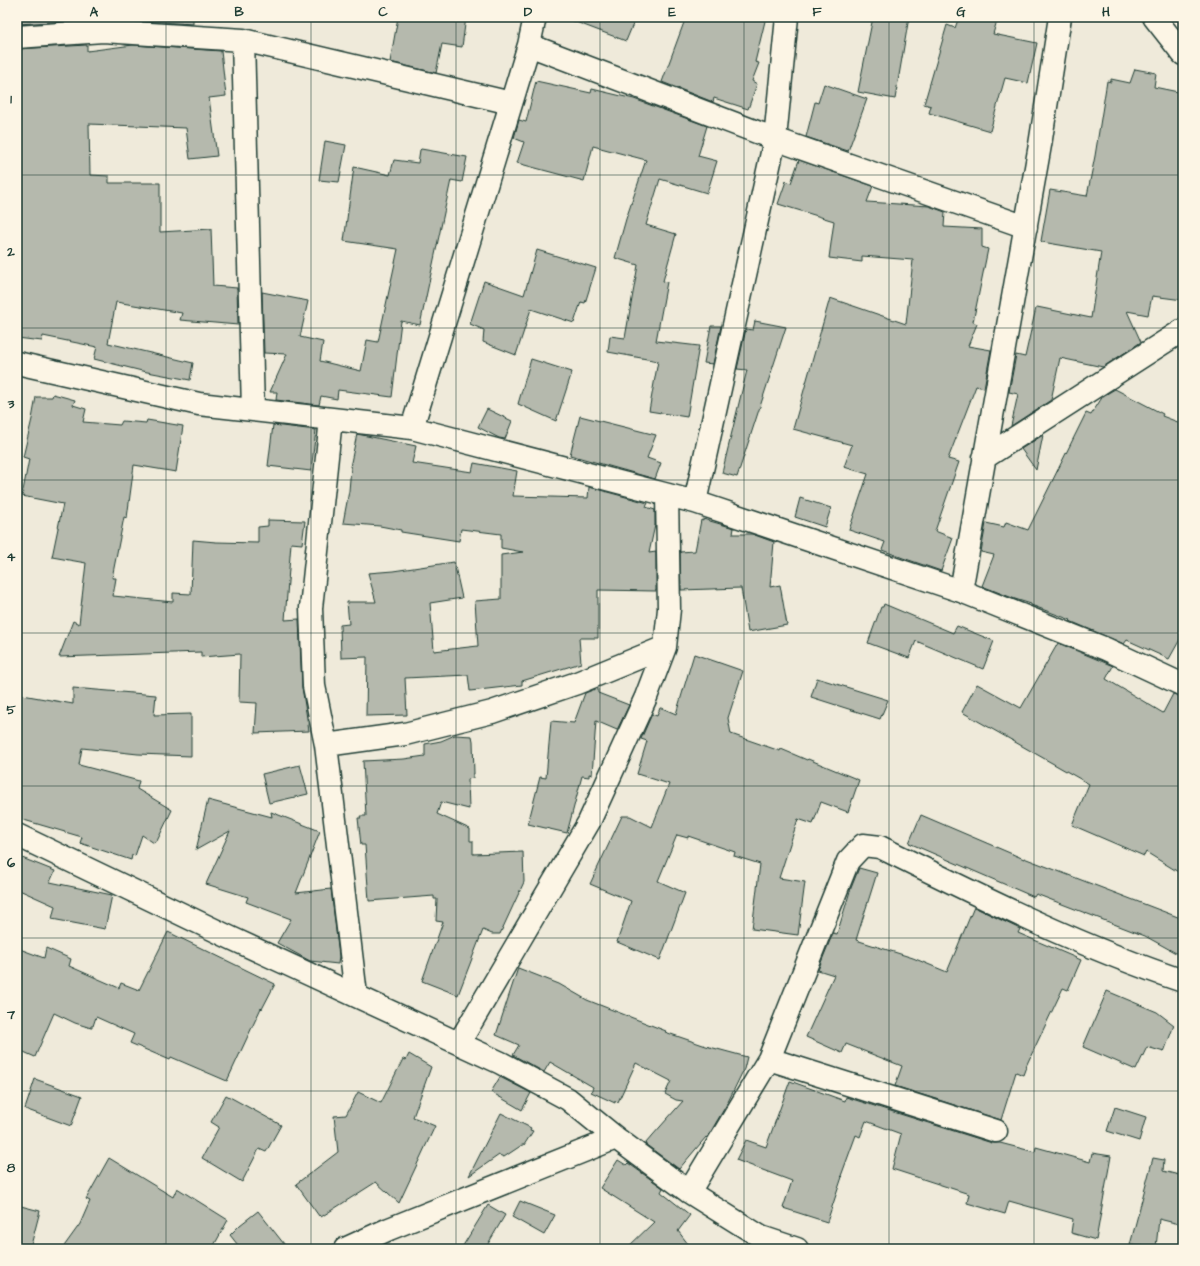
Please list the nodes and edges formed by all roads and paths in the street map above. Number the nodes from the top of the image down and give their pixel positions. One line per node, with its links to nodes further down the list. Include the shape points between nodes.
1 (535, 17): 8 (street)
2 (787, 17): 11 (street)
3 (1060, 17): 12 (street)
4 (1154, 17): 9 (street)
5 (106, 24): 6 (street); 7 (street)
6 (17, 37)
7 (243, 40): 10 (street); 15 (street)
8 (529, 45): 10 (street); 11 (street)
9 (1183, 54)
10 (511, 103): 17 (street)
11 (775, 139): 12 (street); 20 (street)
12 (1026, 227): 18 (street)
13 (1183, 330): 18 (street)
14 (17, 363): 15 (street, via 199,404)
15 (253, 410): 16 (street)
16 (331, 419): 17 (street); 24 (street, via 311,608 314,686)
17 (412, 428): 19 (street)
18 (984, 458): 21 (street)
19 (667, 495): 20 (street); 22 (street, via 669,609)
20 (695, 502): 21 (street)
21 (961, 591): 23 (street, via 1106,649)
22 (665, 647): 24 (street, via 577,683 492,712 405,734); 28 (street, via 646,697 589,822)
23 (1183, 685)
24 (326, 745): 27 (street)
25 (17, 835): 27 (street, via 224,935)
26 (1183, 981): 29 (street, via 1138,966 1006,909 880,847 863,845 848,861)
27 (356, 995): 28 (street)
28 (459, 1043): 31 (street, via 568,1099)
29 (769, 1059): 30 (street); 32 (street)
30 (996, 1131)
31 (616, 1138): 32 (street); 33 (street)
32 (689, 1192): 34 (street, via 761,1237)
33 (345, 1249)
34 (797, 1249)

